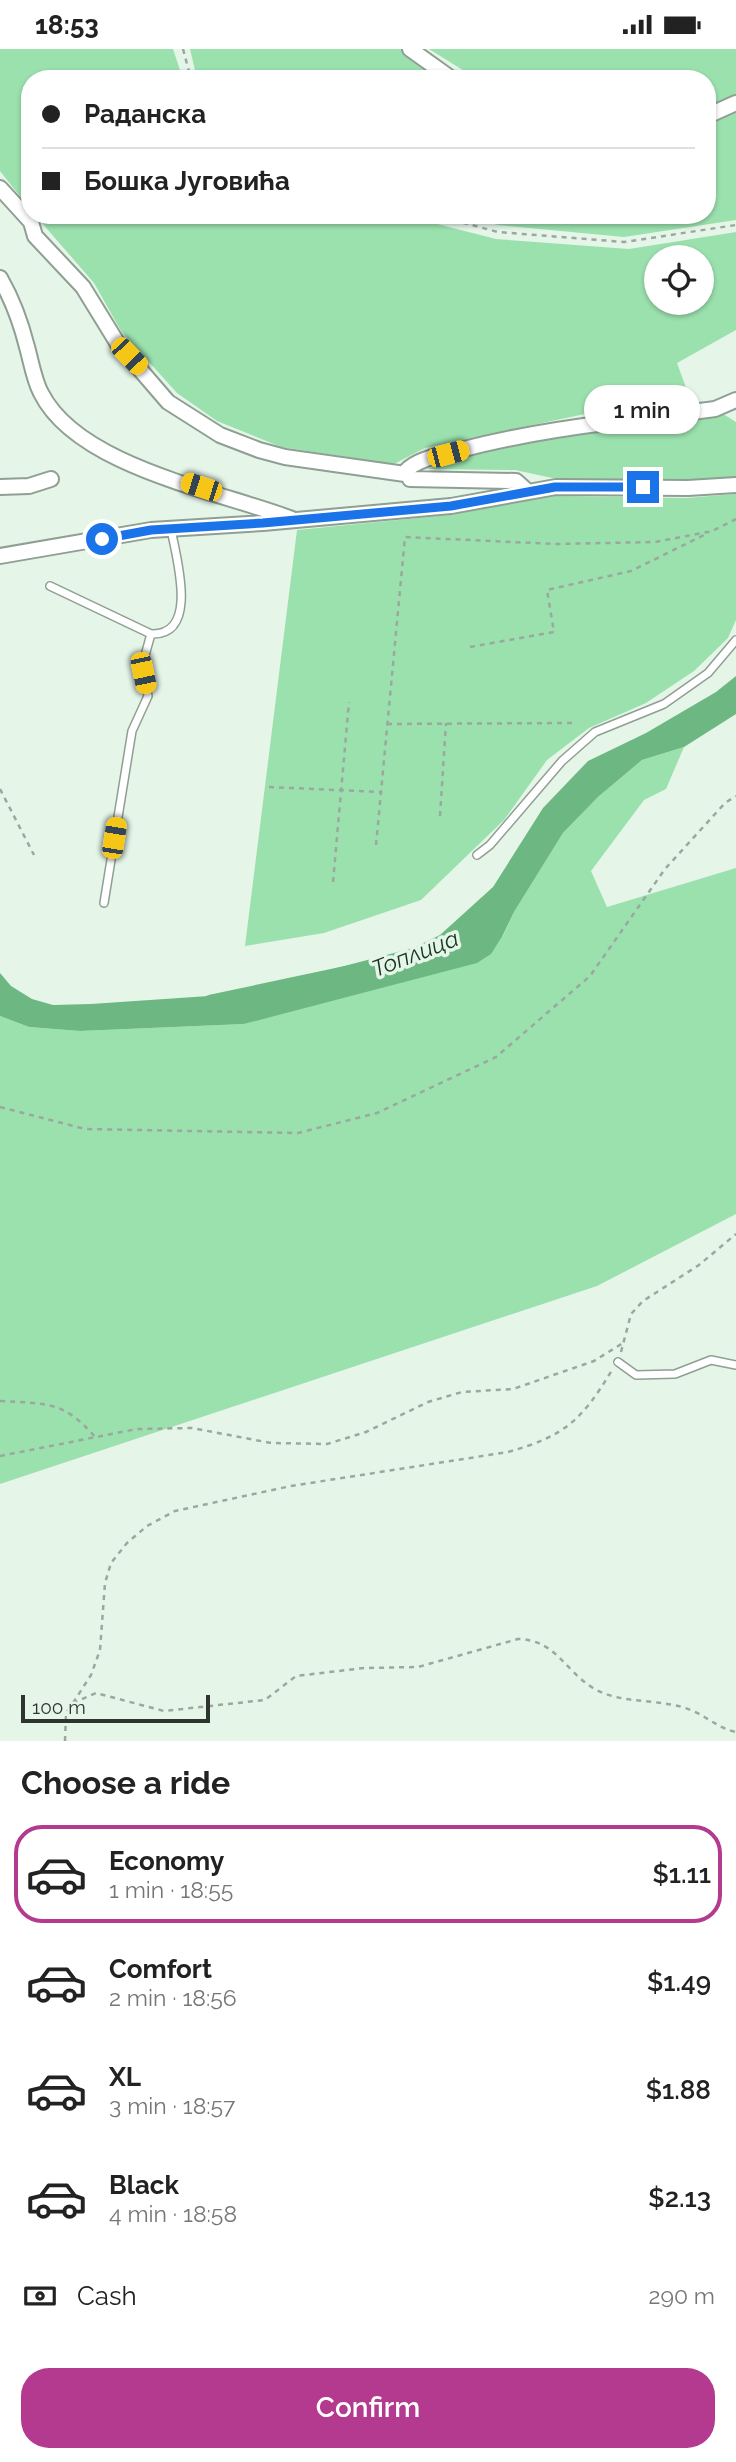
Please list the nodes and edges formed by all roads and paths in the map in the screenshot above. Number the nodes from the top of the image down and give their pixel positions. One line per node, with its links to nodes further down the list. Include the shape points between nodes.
1 (183, 49): 3 (path)
2 (410, 49): 4 (street)
3 (189, 70)
4 (439, 70)
5 (736, 103): 6 (street)
6 (716, 112)
7 (0, 188): 8 (street)
8 (21, 213)
9 (32, 224): 14 (street, via 35,236 83,287 118,344 168,402 220,435 259,450)
10 (468, 224): 11 (path, via 498,232 624,241)
11 (736, 225)
12 (0, 278): 19 (street, via 22,326 40,393 62,423 81,439 128,463)
13 (736, 401): 14 (street, via 715,409 598,421 509,439 423,461 407,468)
14 (405, 474): 18 (street, via 410,479 440,482 516,481)
15 (51, 479): 17 (street, via 29,486)
16 (736, 485): 18 (street)
17 (0, 487)
18 (526, 490): 19 (street, via 451,506)
19 (294, 519): 21 (street)
20 (736, 519): 22 (path)
21 (172, 528): 23 (street); 25 (lane, via 181,610 172,629)
22 (713, 531): 27 (path, via 631,571 547,590 554,632); 31 (path, via 655,542 555,544 405,537)
23 (0, 556)
24 (50, 586): 25 (lane)
25 (151, 634): 42 (lane, via 142,666 148,696 132,731)
26 (736, 640): 40 (lane, via 708,673 664,704 595,732 562,761)
27 (470, 647)
28 (349, 702): 34 (path)
29 (446, 723): 30 (path); 31 (path); 37 (path)
30 (573, 723)
31 (387, 724): 35 (path)
32 (269, 787): 34 (path)
33 (0, 789): 39 (path)
34 (342, 790): 35 (path); 41 (path)
35 (381, 792): 38 (path)
36 (736, 796): 43 (path, via 665,869 590,976 496,1057 377,1113 285,1133 85,1129)
37 (440, 816)
38 (376, 845)
39 (34, 855)
40 (477, 855)
41 (333, 882)
42 (104, 903)
43 (0, 1107)
44 (736, 1234): 45 (path, via 699,1265 643,1301 631,1314)
45 (623, 1343): 46 (path); 49 (path, via 594,1361 513,1389 462,1392 428,1402 366,1432 327,1444 271,1443 192,1428 138,1429)
46 (618, 1361): 47 (lane, via 636,1375 675,1374 711,1360); 51 (path, via 568,1429 542,1443 278,1489 175,1511 147,1526 111,1563 100,1650 92,1675)
47 (736, 1365)
48 (0, 1401): 49 (path, via 52,1404 77,1416)
49 (96, 1438): 50 (path)
50 (0, 1456)
51 (73, 1703): 52 (path, via 96,1693 164,1711 265,1700 296,1676 364,1668 418,1668 518,1639 534,1640 549,1648 593,1688 634,1701 694,1711 718,1728); 53 (path, via 66,1713)
52 (736, 1732)
53 (65, 1741)

